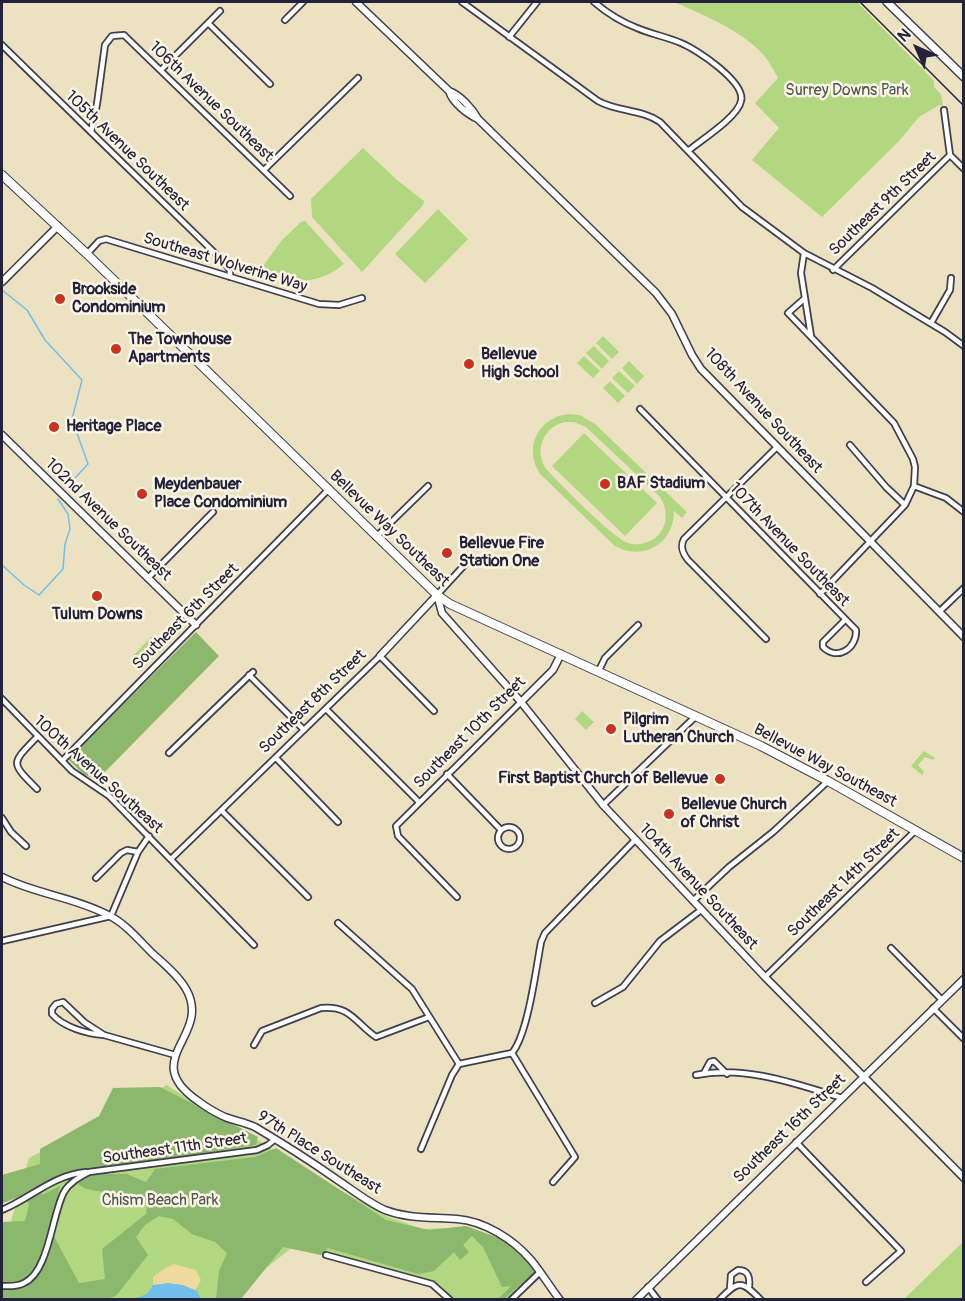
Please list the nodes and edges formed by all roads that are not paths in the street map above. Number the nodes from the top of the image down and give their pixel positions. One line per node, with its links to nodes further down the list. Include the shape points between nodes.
1 (303, 2): 8 (street)
2 (356, 2): 39 (street, 108th Avenue Southeast, via 656,292 701,369)
3 (462, 2): 10 (street)
4 (537, 2): 10 (street)
5 (594, 2): 18 (street, via 637,28 697,51 736,84 741,95 736,111)
6 (887, 2): 13 (main road)
7 (220, 12): 9 (street)
8 (285, 20)
9 (208, 23): 12 (street); 15 (street)
10 (509, 37): 18 (street, via 598,101 652,116)
11 (2, 45): 17 (street, 105th Avenue Southeast)
12 (161, 70): 17 (street, 106th Avenue Southeast, via 128,38 121,34 112,36 105,45); 21 (street, 106th Avenue Southeast)
13 (963, 77)
14 (358, 78): 21 (street)
15 (270, 84)
16 (944, 110): 19 (street)
17 (91, 132): 28 (street, 105th Avenue Southeast, via 224,262)
18 (688, 151): 25 (street, via 742,207)
19 (950, 155): 20 (street); 27 (street, Southeast 9th Street)
20 (963, 169)
21 (264, 170): 23 (street, 106th Avenue Southeast)
22 (2, 175): 24 (main road, Bellevue Way Southeast)
23 (290, 196)
24 (58, 226): 26 (main road, Bellevue Way Southeast); 30 (street)
25 (804, 253): 27 (street); 32 (street)
26 (87, 254): 28 (street, Southeast Wolverine Way, via 99,241 110,240); 42 (main road, Bellevue Way Southeast)
27 (833, 270): 33 (street)
28 (230, 278): 31 (street, Southeast Wolverine Way, via 319,304 339,305)
29 (951, 278): 33 (street, via 950,290)
30 (2, 282)
31 (362, 298)
32 (804, 298): 34 (street); 34 (street, via 788,313)
33 (931, 323): 35 (street)
34 (811, 336): 41 (street, via 894,423 913,459)
35 (963, 346)
36 (640, 409): 43 (street, 107th Avenue Southeast)
37 (2, 435): 50 (street, 102nd Avenue Southeast)
38 (850, 445): 44 (street)
39 (777, 447): 43 (street); 48 (street, 108th Avenue Southeast)
40 (428, 486): 47 (street)
41 (914, 486): 44 (street); 46 (street, via 946,498)
42 (328, 490): 47 (main road, Bellevue Way Southeast); 56 (street, Southeast 6th Street)
43 (725, 497): 52 (street, 107th Avenue Southeast); 59 (street, via 684,539 682,548 688,560)
44 (905, 505): 48 (street)
45 (213, 512): 50 (street)
46 (963, 512)
47 (376, 537): 53 (main road, Bellevue Way Southeast)
48 (870, 542): 52 (street); 54 (street, 108th Avenue Southeast)
49 (470, 560): 53 (street, Southeast 8th Street)
50 (148, 578): 56 (street, 102nd Avenue Southeast)
51 (963, 588): 54 (street)
52 (820, 594): 55 (street, 107th Avenue Southeast)
53 (437, 595): 60 (main road, Bellevue Way Southeast); 61 (street, Southeast 8th Street); 64 (street, 104th Avenue Southeast, via 442,613)
54 (939, 612): 58 (street, 108th Avenue Southeast)
55 (845, 620): 55 (street, 107th Avenue Southeast, via 856,630 855,640 847,651 831,653 823,642)
56 (196, 625): 72 (street, Southeast 6th Street)
57 (638, 626): 62 (street, via 605,658)
58 (963, 638)
59 (766, 639)
60 (561, 654): 62 (main road, Bellevue Way Southeast); 64 (street, Southeast 10th Street, via 552,670)
61 (380, 656): 65 (street, Southeast 8th Street); 66 (street)
62 (598, 672): 67 (main road, Bellevue Way Southeast)
63 (2, 699): 69 (street, 100th Avenue Southeast)
64 (520, 702): 73 (street, Southeast 10th Street); 77 (street, 104th Avenue Southeast)
65 (326, 709): 68 (street, Southeast 8th Street); 76 (street)
66 (434, 711)
67 (696, 716): 74 (main road, Bellevue Way Southeast); 77 (street)
68 (304, 730): 70 (street, via 251,673); 71 (street, Southeast 8th Street)
69 (37, 737): 72 (street, 100th Avenue Southeast); 75 (street, via 16,764)
70 (169, 753)
71 (276, 758): 78 (street, Southeast 8th Street); 80 (street)
72 (62, 761): 83 (street, 100th Avenue Southeast, via 109,796)
73 (447, 774): 76 (street, Southeast 10th Street); 81 (street)
74 (828, 781): 82 (main road, Bellevue Way Southeast); 93 (street)
75 (37, 789)
76 (419, 802): 92 (street, Southeast 10th Street, via 398,822 398,836)
77 (603, 805): 84 (street, 104th Avenue Southeast)
78 (222, 810): 88 (street, Southeast 8th Street); 91 (street)
79 (2, 818): 85 (street)
80 (338, 822)
81 (501, 830): 81 (street, via 501,846 509,849 517,845 520,837 516,830)
82 (915, 831): 87 (main road, Bellevue Way Southeast); 100 (street, Southeast 14th Street)
83 (149, 836): 86 (street); 88 (street, 100th Avenue Southeast)
84 (636, 840): 93 (street, 104th Avenue Southeast); 109 (street, via 545,933 523,1030)
85 (26, 846)
86 (138, 852): 90 (street, via 121,853); 95 (street)
87 (963, 858)
88 (171, 859): 98 (street, 100th Avenue Southeast)
89 (2, 877): 95 (street)
90 (96, 878)
91 (308, 897)
92 (457, 897)
93 (693, 901): 94 (street, 104th Avenue Southeast)
94 (701, 910): 100 (street, 104th Avenue Southeast); 103 (street, via 660,941 623,987)
95 (111, 916): 97 (street); 110 (street, via 174,973 190,996 191,1021)
96 (338, 924): 105 (street, via 406,984)
97 (2, 941)
98 (254, 945)
99 (891, 948): 102 (street)
100 (765, 977): 115 (street, 104th Avenue Southeast)
101 (963, 979): 102 (street, Southeast 16th Street)
102 (942, 999): 104 (street, Southeast 16th Street)
103 (595, 1003)
104 (933, 1008): 107 (street); 115 (street, Southeast 16th Street)
105 (429, 1017): 108 (street, via 376,1037 345,1010 321,1008 262,1031); 111 (street)
106 (104, 1035): 106 (street, via 60,1021 52,1010 63,1002); 110 (street)
107 (963, 1039)
108 (254, 1045)
109 (512, 1053): 111 (street); 122 (street, via 575,1157)
110 (175, 1055): 117 (street, 97th Place Southeast, via 173,1073 186,1092 225,1117 247,1123)
111 (459, 1065): 119 (street)
112 (704, 1073): 113 (street); 113 (street, via 714,1061); 114 (street)
113 (727, 1074): 116 (street, via 800,1085)
114 (696, 1075)
115 (862, 1077): 116 (street, Southeast 16th Street); 121 (street, 104th Avenue Southeast)
116 (842, 1098): 118 (street, Southeast 16th Street)
117 (274, 1140): 120 (street, Southeast 11th Street, via 257,1150); 125 (street, 97th Place Southeast, via 383,1209 408,1217 456,1219 486,1227 512,1243)
118 (796, 1142): 126 (street, via 901,1251); 128 (street, Southeast 16th Street)
119 (421, 1149)
120 (89, 1172): 123 (street, via 59,1178); 127 (street, Southeast 11th Street, via 65,1191 34,1276 21,1285)
121 (963, 1178)
122 (553, 1182)
123 (2, 1210)
124 (326, 1255): 131 (street, via 432,1284)
125 (540, 1272): 132 (street); 133 (street, 97th Place Southeast)
126 (866, 1281)
127 (2, 1286)
128 (648, 1287): 134 (street, Southeast 16th Street); 135 (street)
129 (748, 1287): 130 (street, via 740,1284); 130 (street, via 749,1276 740,1270 731,1275); 137 (street)
130 (730, 1289): 136 (street)
131 (450, 1299)
132 (511, 1299)
133 (561, 1299)
134 (636, 1299)
135 (658, 1299)
136 (719, 1299)
137 (761, 1299)

